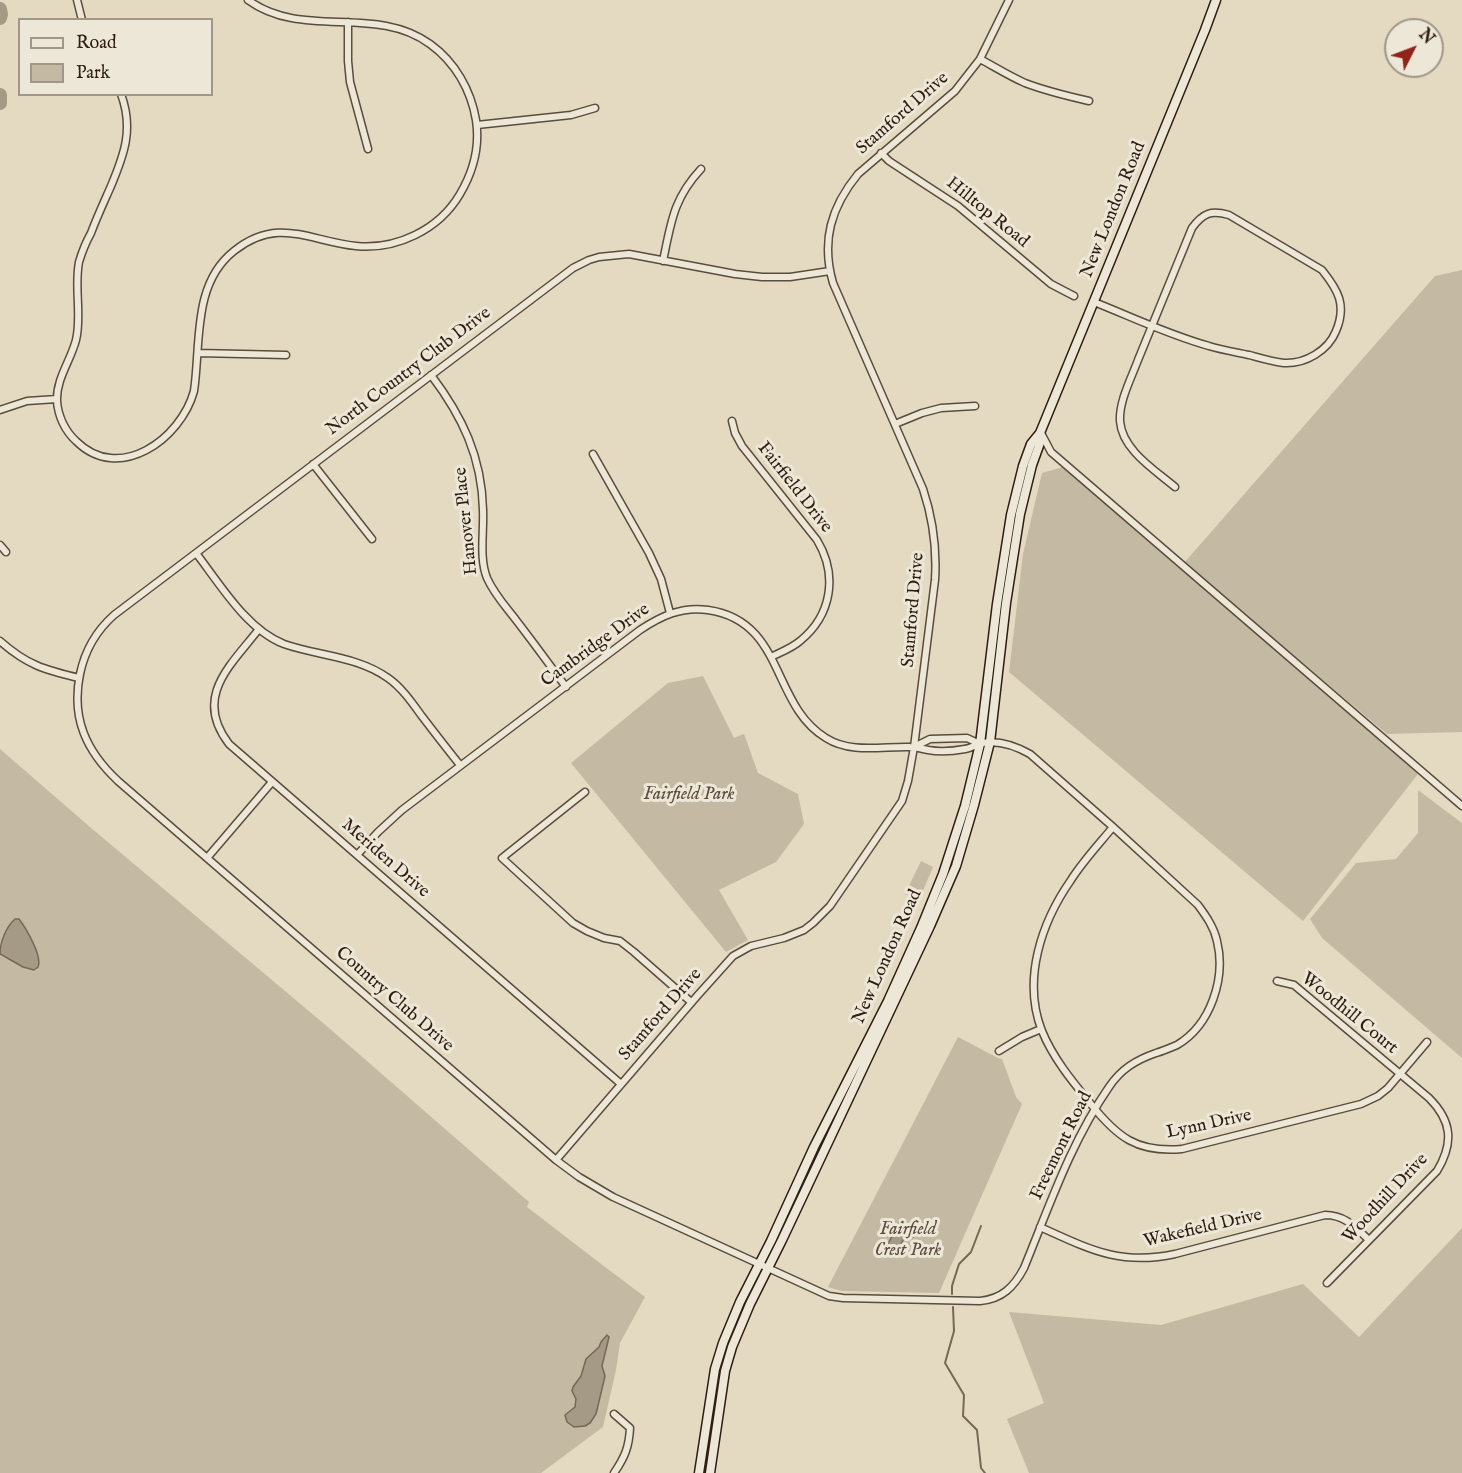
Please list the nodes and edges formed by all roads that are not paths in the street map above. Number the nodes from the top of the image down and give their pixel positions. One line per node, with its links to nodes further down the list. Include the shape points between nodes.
1 (77, 0): 5 (street)
2 (248, 0): 6 (street, via 264,11 285,17)
3 (1009, 0): 7 (street, Stamford Drive)
4 (1216, 0): 18 (main road, New London Road)
5 (82, 18)
6 (348, 22): 11 (street, via 398,28 430,44 453,66 464,84); 12 (street, via 350,82)
7 (980, 59): 9 (street, via 1027,84); 13 (street, Stamford Drive, via 955,91)
8 (122, 96): 23 (street, via 128,129 126,147 79,263 78,329)
9 (1089, 101)
10 (595, 108): 11 (street, via 571,115)
11 (477, 125): 20 (street, via 472,168 458,197 438,220 415,235 386,245 357,246 280,233 261,236 229,255 213,274 206,292)
12 (368, 149)
13 (881, 153): 16 (street, Stamford Drive, via 858,174 839,200 829,233); 17 (street, Hilltop Road, via 958,206 1051,284)
14 (701, 169): 15 (street, via 676,205)
15 (663, 261): 16 (street, North Country Club Drive, via 762,278); 22 (street, North Country Club Drive, via 619,254 580,264)
16 (830, 271): 27 (street, Stamford Drive)
17 (1074, 296)
18 (1094, 302): 19 (street); 28 (main road, New London Road)
19 (1152, 325): 19 (street, via 1210,347 1285,363 1302,360 1327,346 1340,322 1342,308 1333,283 1322,270 1218,212 1198,220 1192,228); 31 (street, via 1122,403 1120,423 1136,454)
20 (198, 353): 21 (street); 23 (street, via 194,391 183,417 163,440 132,456 105,457 79,445 62,422)
21 (286, 355)
22 (430, 375): 30 (street, North Country Club Drive); 41 (street, Hanover Place, via 459,416 475,455 482,494 487,578)
23 (57, 399): 25 (street, via 27,400)
24 (975, 406): 27 (street, via 941,408)
25 (0, 410)
26 (732, 421): 39 (street, Fairfield Drive, via 742,446 817,540 828,566 830,585 818,621 798,642)
27 (895, 424): 44 (street, Stamford Drive, via 928,504 936,554)
28 (1040, 433): 42 (main road, New London Road, via 1020,514); 43 (main road, New London Road, via 1023,466 1011,515); 48 (street, via 1051,453)
29 (593, 454): 36 (street, via 649,553)
30 (313, 464): 32 (street); 35 (street, North Country Club Drive)
31 (1175, 487)
32 (372, 539)
33 (0, 545): 34 (street)
34 (6, 552)
35 (196, 553): 37 (street); 40 (street, North Country Club Drive, via 106,622 88,648)
36 (670, 613): 39 (street, Cambridge Drive, via 702,609 733,617 758,636); 41 (street, Cambridge Drive, via 640,630)
37 (259, 629): 45 (street, via 282,643 354,662 388,678 406,694); 46 (street, Meriden Drive, via 220,679 214,711 229,744)
38 (0, 641): 40 (street, via 39,668)
39 (771, 657): 44 (street, Cambridge Drive, via 801,715 827,739 854,747)
40 (79, 678): 51 (street, Country Club Drive, via 78,717 95,756)
41 (566, 687): 45 (street, Cambridge Drive)
42 (990, 742): 43 (street, Cambridge Drive); 49 (street, Freemont Road, via 1029,754); 64 (main road, New London Road, via 949,882 926,937)
43 (980, 744): 44 (street, Cambridge Drive, via 966,749); 44 (street, Cambridge Drive, via 967,738 930,739); 63 (main road, New London Road, via 965,806 921,928)
44 (914, 747): 53 (street, Stamford Drive, via 902,801 830,906 804,930 751,946 734,956)
45 (460, 765): 50 (street, Cambridge Drive, via 392,819)
46 (272, 782): 50 (street, Meriden Drive); 51 (street)
47 (585, 792): 53 (street, via 502,858 573,923 603,938 620,941)
48 (1462, 806)
49 (1113, 827): 54 (street, Lynn Drive, via 1062,893 1040,943 1034,985); 59 (street, Freemont Road, via 1205,914 1217,940 1219,972 1213,998 1199,1024 1177,1044 1124,1070)
50 (357, 855): 58 (street, Meriden Drive)
51 (207, 858): 60 (street, Country Club Drive)
52 (1277, 981): 57 (street, Woodhill Court, via 1294,985)
53 (692, 1002): 58 (street, Stamford Drive)
54 (1041, 1029): 56 (street); 59 (street, Lynn Drive, via 1057,1060)
55 (1427, 1042): 57 (street, Lynn Drive)
56 (999, 1051)
57 (1400, 1074): 59 (street, Lynn Drive, via 1383,1093 1361,1104 1182,1149 1138,1145 1119,1135); 62 (street, Woodhill Drive, via 1441,1111 1448,1142 1437,1171)
58 (621, 1084): 60 (street, Stamford Drive)
59 (1095, 1110): 61 (street, Freemont Road)
60 (556, 1160): 63 (street, Country Club Drive, via 607,1193)
61 (1040, 1227): 62 (street, Wakefield Drive, via 1098,1252 1138,1259 1175,1254 1325,1215 1345,1219); 64 (street, Freemont Road, via 1014,1285 985,1301 837,1298)
62 (1369, 1240): 65 (street, Woodhill Drive)
63 (759, 1264): 64 (street, Country Club Drive); 68 (main road, New London Road, via 715,1370)
64 (768, 1269): 69 (main road, New London Road, via 725,1371)
65 (1327, 1282)
66 (614, 1414): 67 (street, via 630,1428 629,1444)
67 (614, 1473)
68 (699, 1473)
69 (710, 1473)

